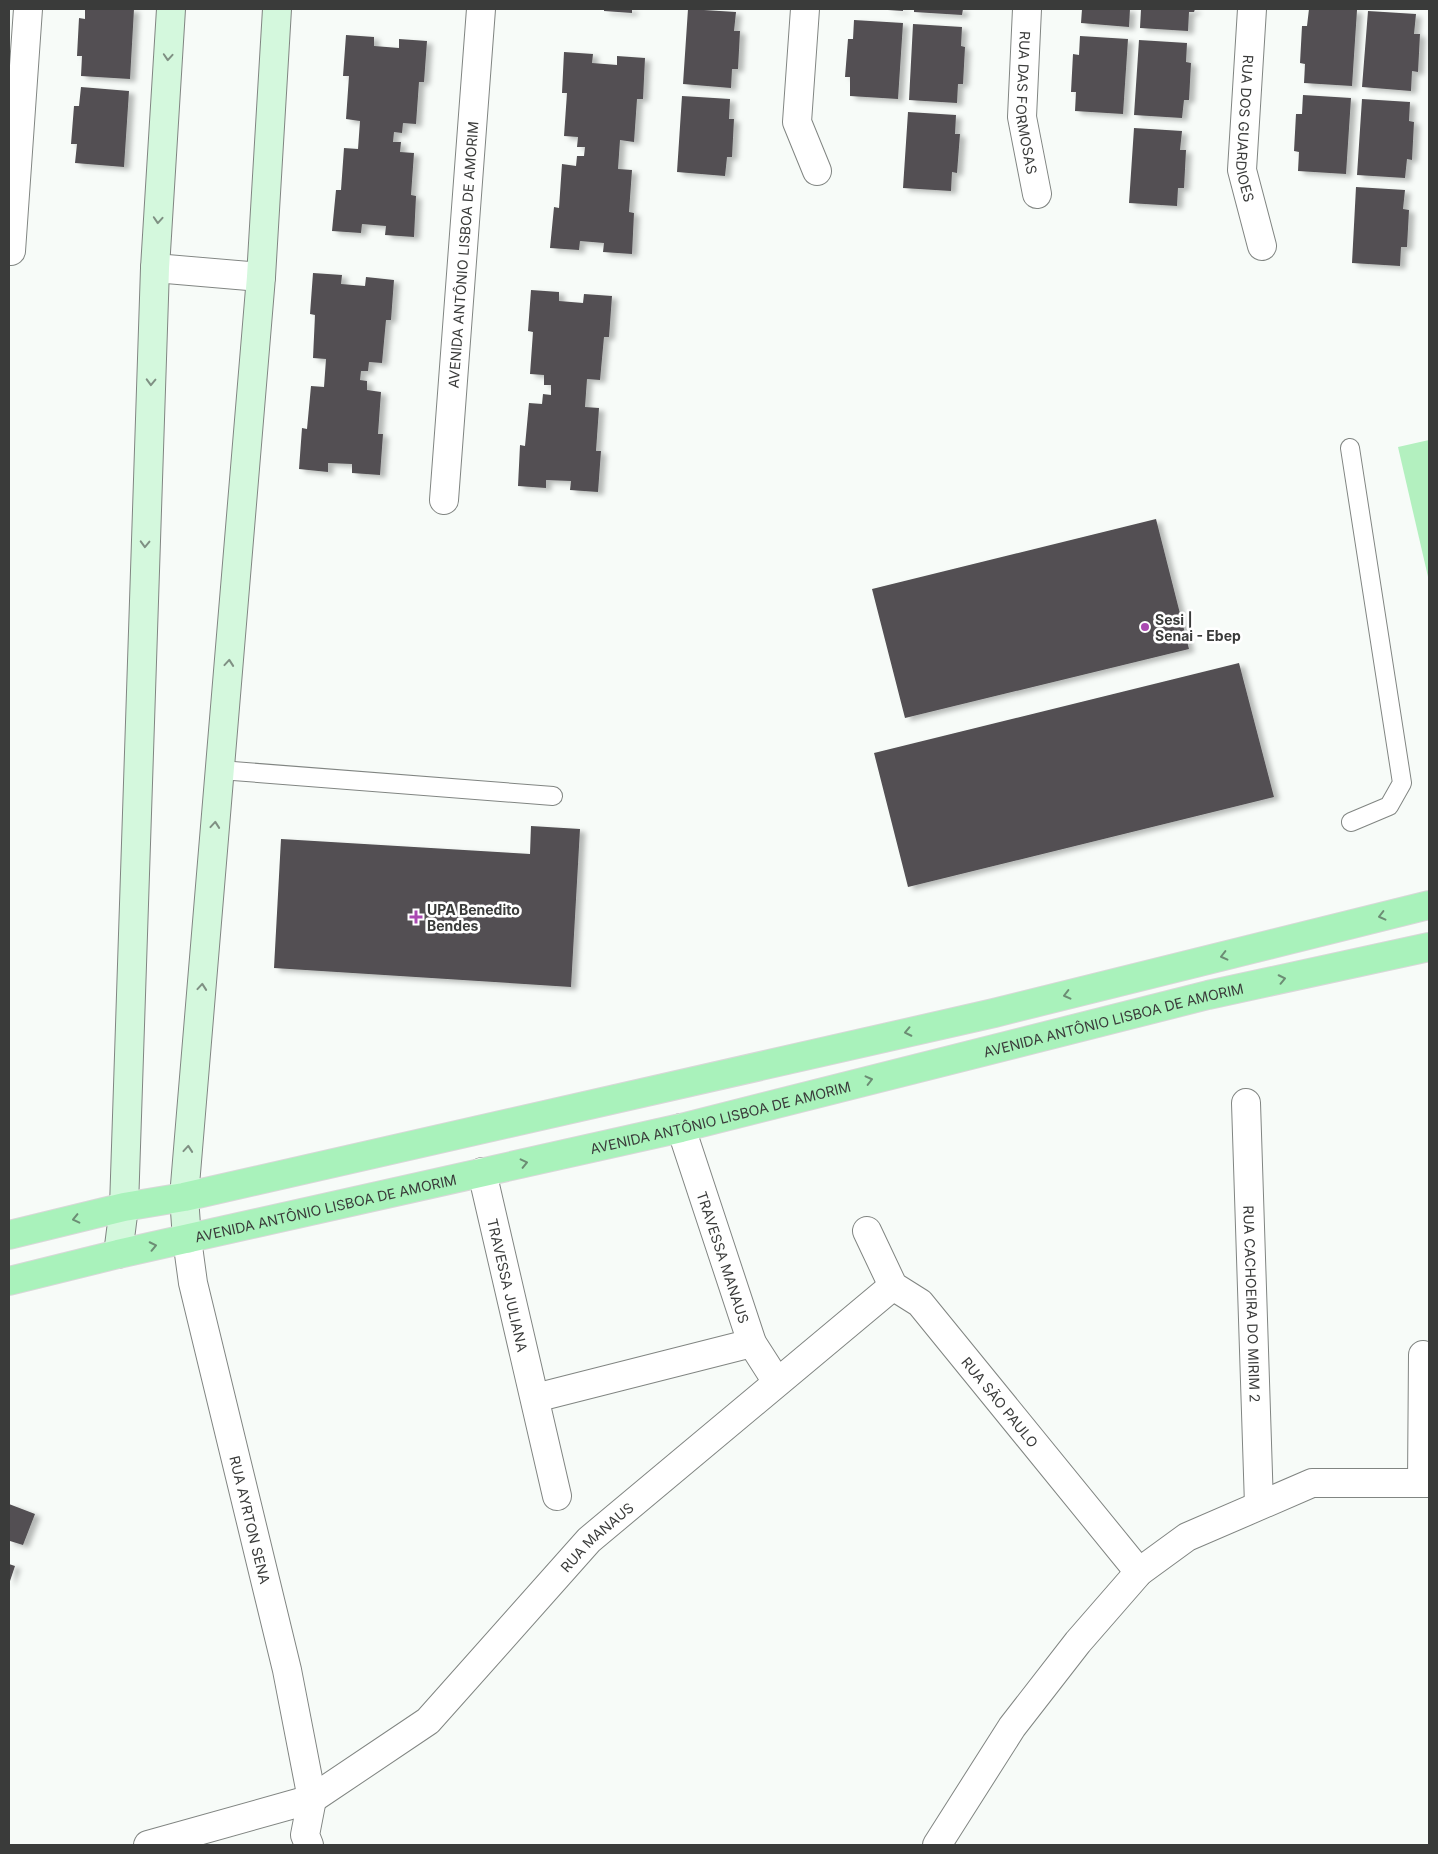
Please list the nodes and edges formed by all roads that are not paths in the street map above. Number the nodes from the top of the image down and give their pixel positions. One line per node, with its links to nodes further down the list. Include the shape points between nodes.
1 (28, 9): 11 (street)
2 (171, 9): 12 (street, one-way to 12)
3 (277, 9): 13 (street)
4 (481, 9): 15 (street, AVENIDA ANTÔNIO LISBOA DE AMORIM)
5 (804, 9): 8 (street, via 797,122)
6 (1027, 9): 9 (street, RUA DAS FORMOSAS, via 1022,116)
7 (1252, 9): 10 (street, RUA DOS GUARDIOES, via 1242,170)
8 (817, 171)
9 (1037, 194)
10 (1262, 246)
11 (11, 251)
12 (155, 268): 13 (street); 25 (street, one-way to 25)
13 (261, 277): 16 (street, one-way to 13)
14 (1350, 448): 18 (lane, via 1402,783 1389,806)
15 (444, 500)
16 (220, 770): 17 (lane); 24 (street, one-way to 16)
17 (553, 796)
18 (1351, 822)
19 (1429, 904): 24 (main road, one-way to 24, via 994,1014)
20 (1429, 947): 22 (main road, AVENIDA ANTÔNIO LISBOA DE AMORIM, one-way to 20, via 1208,995)
21 (1246, 1102): 38 (street, RUA CACHOEIRA DO MIRIM 2)
22 (681, 1128): 23 (main road, AVENIDA ANTÔNIO LISBOA DE AMORIM, one-way to 22); 32 (street, TRAVESSA MANAUS)
23 (482, 1172): 28 (main road, AVENIDA ANTÔNIO LISBOA DE AMORIM); 35 (street, TRAVESSA JULIANA)
24 (184, 1197): 25 (main road); 28 (street)
25 (124, 1207): 27 (main road, one-way to 27); 29 (street)
26 (867, 1232): 31 (street)
27 (9, 1235)
28 (187, 1239): 29 (main road, AVENIDA ANTÔNIO LISBOA DE AMORIM, one-way to 28); 40 (street, RUA AYRTON SENA, via 193,1283 287,1670)
29 (118, 1254): 30 (main road, AVENIDA ANTÔNIO LISBOA DE AMORIM)
30 (9, 1281)
31 (893, 1286): 34 (street, RUA MANAUS); 39 (street, RUA SÃO PAULO, via 920,1303)
32 (752, 1343): 34 (street, TRAVESSA MANAUS); 35 (street)
33 (1423, 1355): 36 (street)
34 (777, 1382): 40 (street, RUA MANAUS, via 589,1540 428,1721)
35 (535, 1398): 37 (street, TRAVESSA JULIANA)
36 (1426, 1482): 38 (street, via 1312,1483)
37 (557, 1496)
38 (1259, 1505): 39 (street, via 1187,1537)
39 (1139, 1572): 43 (street, via 1078,1642 1012,1727)
40 (312, 1799): 41 (street, RUA MANAUS); 42 (street, via 306,1836)
41 (148, 1845)
42 (309, 1845)
43 (937, 1845)

